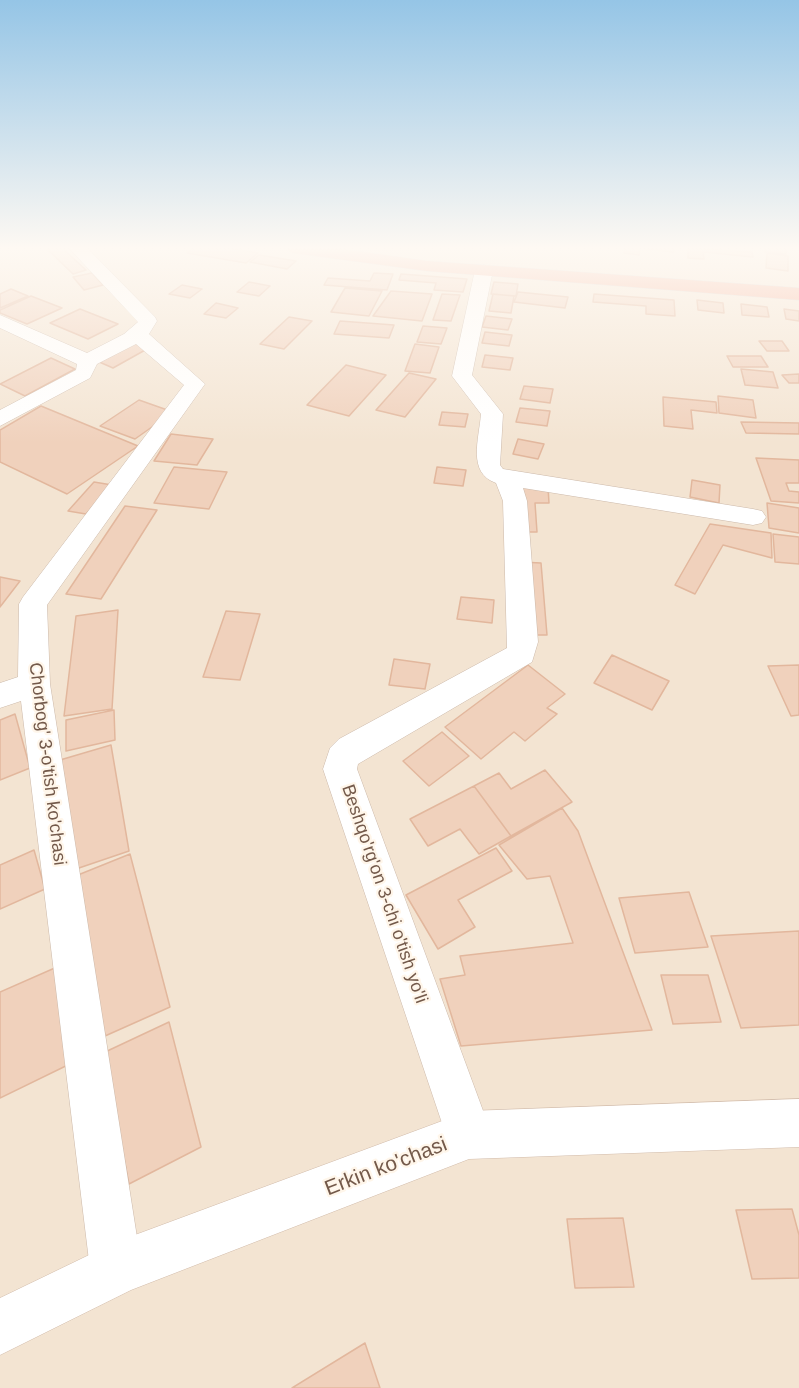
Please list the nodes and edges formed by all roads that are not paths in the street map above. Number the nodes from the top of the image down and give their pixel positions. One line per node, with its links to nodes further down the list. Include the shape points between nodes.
1 (139, 313): 4 (street, via 147,326)
2 (475, 313): 7 (street, Beshqo'rg'on 3-chi o'tish yo'li, via 462,376 492,414 488,465 494,474)
3 (0, 321): 5 (street)
4 (137, 334): 5 (street); 9 (street, Chorbog' 3-o'tish ko'chasi, via 195,384 33,604)
5 (87, 361): 6 (street, via 83,374)
6 (0, 419)
7 (507, 478): 8 (street); 11 (street, Beshqo'rg'on 3-chi o'tish yo'li, via 515,501 521,654 351,749 342,758 340,768)
8 (753, 517)
9 (17, 690): 12 (street, Chorbog' 3-o'tish ko'chasi)
10 (799, 1123): 11 (main road, Erkin ko'chasi)
11 (469, 1135): 12 (main road, Erkin ko'chasi)
12 (116, 1269): 13 (main road, Erkin ko'chasi)
13 (0, 1327)

